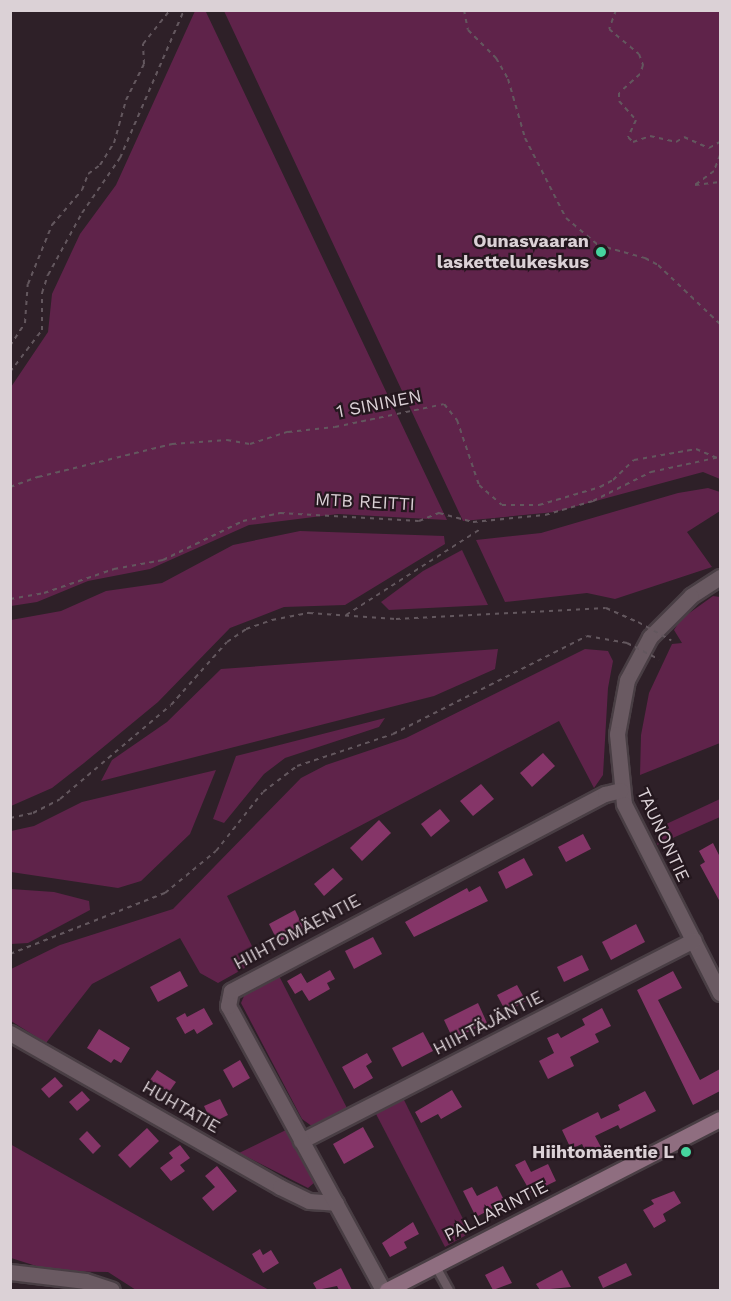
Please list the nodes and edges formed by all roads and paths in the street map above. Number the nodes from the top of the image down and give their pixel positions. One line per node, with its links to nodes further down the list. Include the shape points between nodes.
1 (170, 10): 9 (path, via 143,44 144,64 126,100 114,142 100,165 88,174 82,190 52,225 28,284 25,323)
2 (184, 10): 10 (path, via 120,158 82,213 48,275 42,293 42,330)
3 (464, 10): 8 (path, via 468,30 496,58 508,79 525,138 566,218 598,245 645,258 658,266)
4 (616, 10): 5 (path, via 609,29 639,54 643,65 640,74 620,93 619,101 636,120 628,138 633,142 650,136 676,142 684,137 709,148)
5 (720, 142)
6 (720, 155): 7 (path, via 714,171 695,185)
7 (720, 182)
8 (720, 324)
9 (10, 346)
10 (10, 372)
11 (716, 457): 12 (path, 1 SININEN); 13 (path, 1 SININEN, via 696,450 634,460 600,487 539,505 502,505 479,485 457,420 444,404 335,427 288,432 250,444 226,440 172,444 38,477); 16 (path, MTB REITTI, via 651,472 593,501 545,515 472,522 439,513 419,521 280,513 243,521 163,560 114,569 44,593)
12 (720, 458)
13 (10, 488)
14 (482, 528): 17 (path)
15 (720, 577): 20 (street, TAUNONTIE, via 670,615 636,659 627,680 617,734)
16 (10, 599)
17 (346, 615): 18 (path, bridge, via 396,619 606,608); 21 (path, via 309,613 246,629 215,654 171,705 60,799 33,813)
18 (671, 640)
19 (659, 659): 23 (path, bridge, via 627,643 587,636 393,734 297,766 263,792 216,851 165,893)
20 (621, 790): 22 (street, TAUNONTIE, via 636,831); 27 (street, HIIHTOMÄENTIE, via 605,794 231,991 228,1006)
21 (10, 818)
22 (693, 940): 24 (street, TAUNONTIE); 27 (street, HIIHTÄJÄNTIE)
23 (10, 954)
24 (720, 993)
25 (10, 1033): 28 (street, HUHTATIE, via 280,1186 309,1201)
26 (720, 1119): 29 (street, PALLARINTIE)
27 (301, 1141): 28 (street, HIIHTOMÄENTIE)
28 (336, 1203): 32 (street, HIIHTOMÄENTIE)
29 (435, 1265): 33 (street, PALLARINTIE); 34 (lane)
30 (10, 1272): 31 (street, via 85,1281)
31 (112, 1290)
32 (383, 1290)
33 (387, 1290)
34 (449, 1290)

